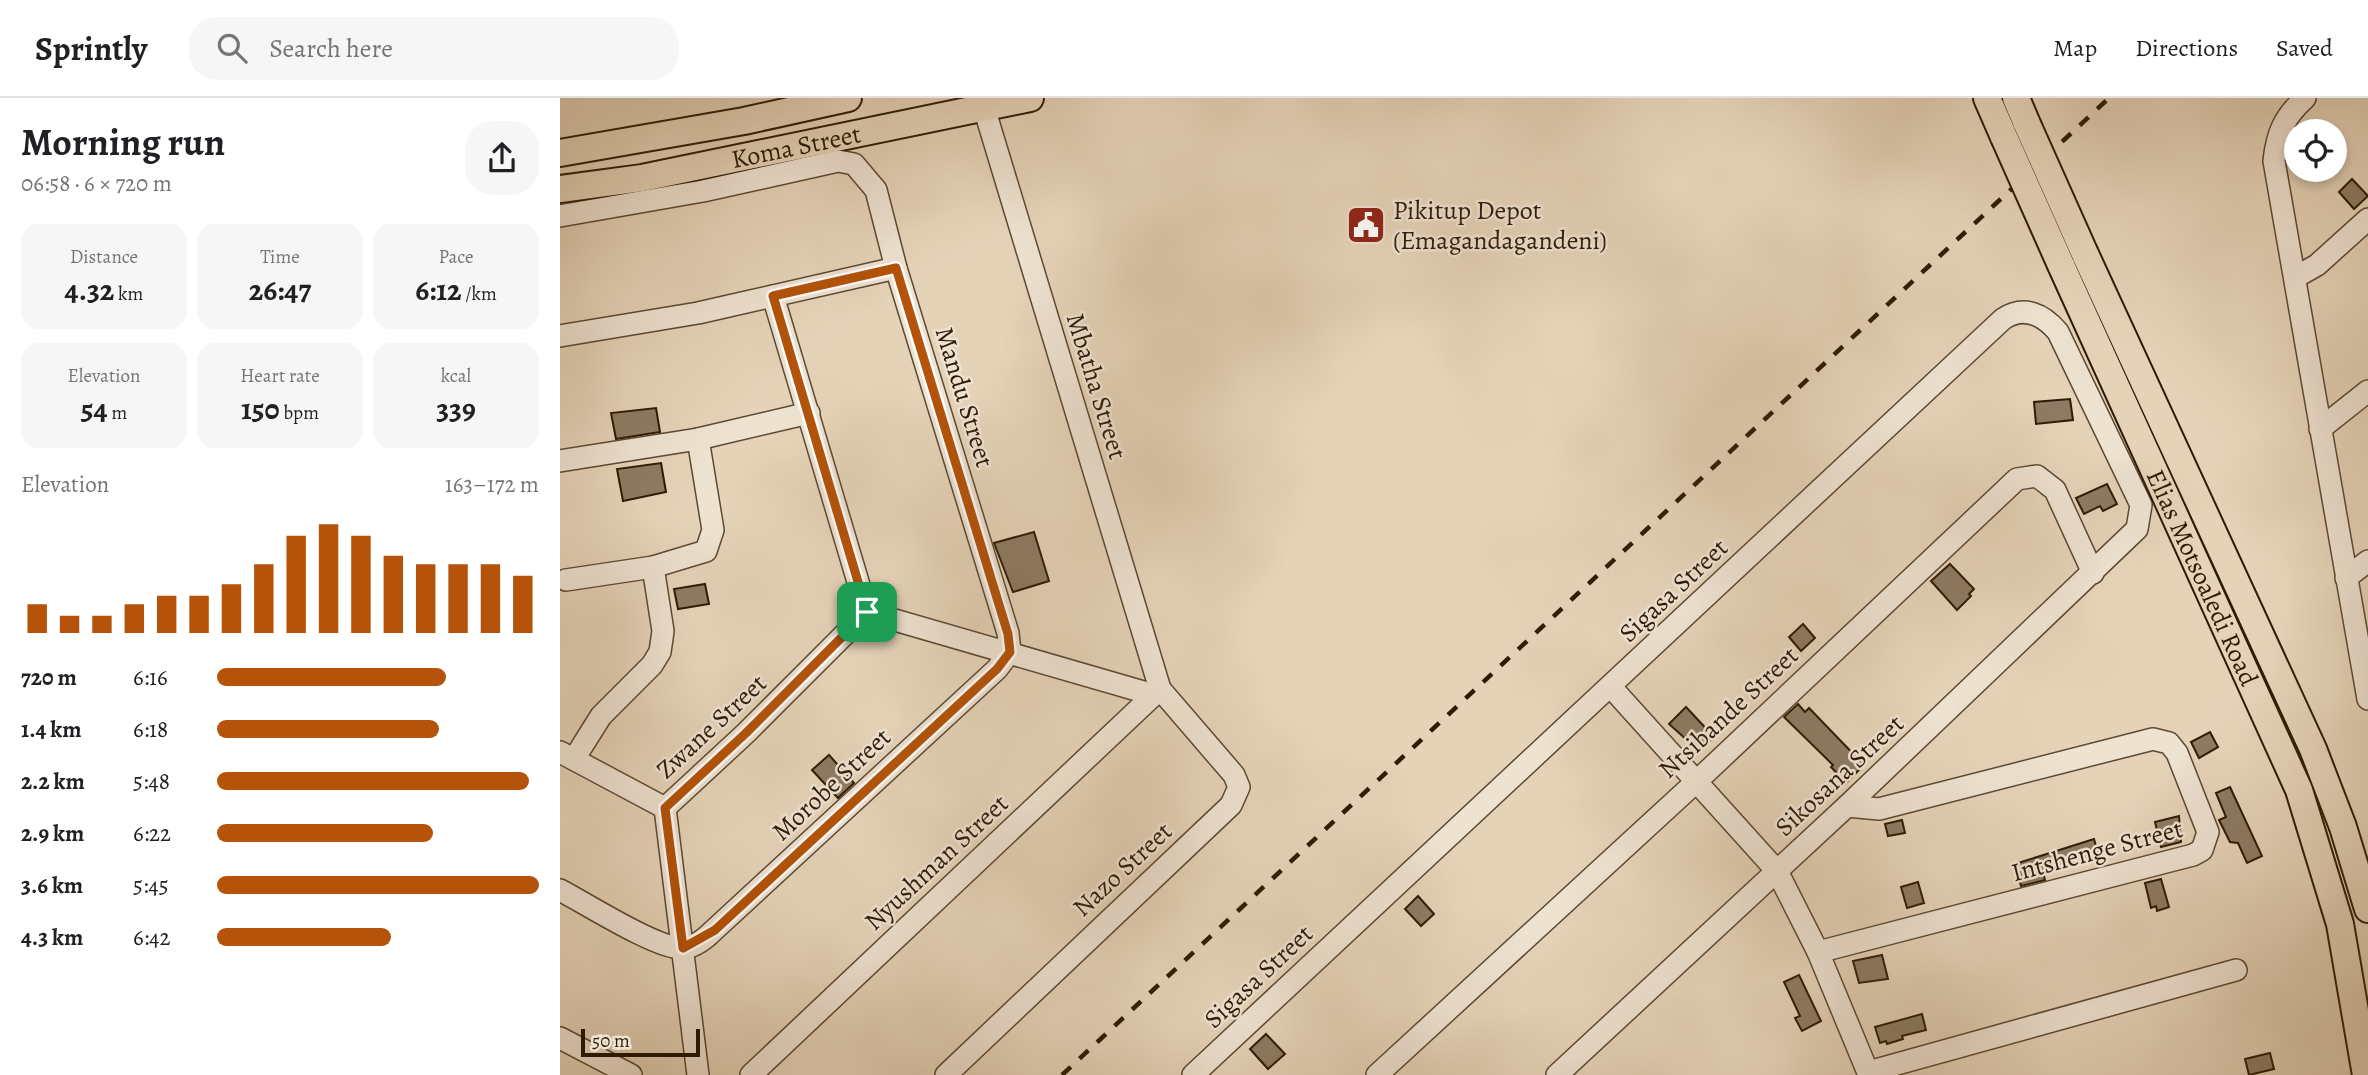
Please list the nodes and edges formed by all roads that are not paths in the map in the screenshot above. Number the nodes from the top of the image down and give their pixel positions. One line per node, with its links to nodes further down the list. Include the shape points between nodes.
1 (848, 98): 7 (main road, Koma Street)
2 (1030, 98): 6 (main road, Koma Street)
3 (1987, 98): 12 (main road, Elias Motsoaledi Road, bridge)
4 (2016, 98): 12 (main road, Elias Motsoaledi Road, bridge)
5 (2305, 98): 14 (street, via 2288,113 2279,130 2274,161)
6 (982, 103): 9 (main road, Koma Street, via 642,178); 31 (street, Mbatha Street)
7 (560, 153)
8 (854, 164): 10 (street, Koma Street, via 838,161); 13 (street, Mandu Street, via 876,190)
9 (560, 189)
10 (560, 216)
11 (2368, 219): 14 (street)
12 (2073, 260): 39 (main road, Elias Motsoaledi Road, via 2313,749); 52 (main road, Elias Motsoaledi Road, via 2299,790 2340,924)
13 (896, 268): 15 (street); 29 (street, Mandu Street)
14 (2296, 277): 19 (street)
15 (773, 296): 16 (street); 18 (street)
16 (560, 336)
17 (2368, 391): 19 (street)
18 (809, 413): 20 (street); 28 (street)
19 (2320, 429): 26 (street)
20 (698, 439): 21 (street); 24 (street, via 712,526 710,546 696,556)
21 (560, 461)
22 (2141, 505): 25 (street, Sikosana Street, via 2133,534); 30 (street, Sigasa Street, via 2057,332 2034,313 2011,314)
23 (2368, 561): 26 (street)
24 (653, 566): 27 (street); 33 (street, via 663,631 660,652)
25 (2093, 573): 34 (street, Ntsibande Street, via 2055,490 2037,476 2017,479); 35 (street, Sikosana Street)
26 (2346, 578): 32 (street)
27 (566, 580)
28 (867, 612): 29 (street); 36 (street, Zwane Street)
29 (1010, 652): 31 (street); 40 (street, Morobe Street, via 715,930)
30 (1611, 687): 34 (street); 49 (street, Sigasa Street)
31 (1157, 692): 44 (street, Nyushman Street); 48 (street, Nazo Street, via 1237,778 1235,800)
32 (2368, 699)
33 (567, 756): 36 (street)
34 (1697, 780): 37 (street); 50 (street, Ntsibande Street)
35 (1847, 806): 37 (street, Sikosana Street); 41 (street, Intshenge Street, via 1889,806 2153,739 2169,743 2176,753 2208,832 2202,850 2193,855)
36 (665, 808): 40 (street, Zwane Street)
37 (1777, 871): 41 (street); 51 (street, Sikosana Street)
38 (560, 890): 40 (street, via 655,940)
39 (2368, 909)
40 (683, 948): 47 (street, Zwane Street)
41 (1818, 952): 45 (street)
42 (2236, 970): 45 (street)
43 (560, 1038): 46 (street)
44 (757, 1073)
45 (1869, 1074)
46 (631, 1075)
47 (698, 1075)
48 (946, 1075)
49 (1193, 1075)
50 (1377, 1075)
51 (1557, 1075)
52 (2366, 1075)

